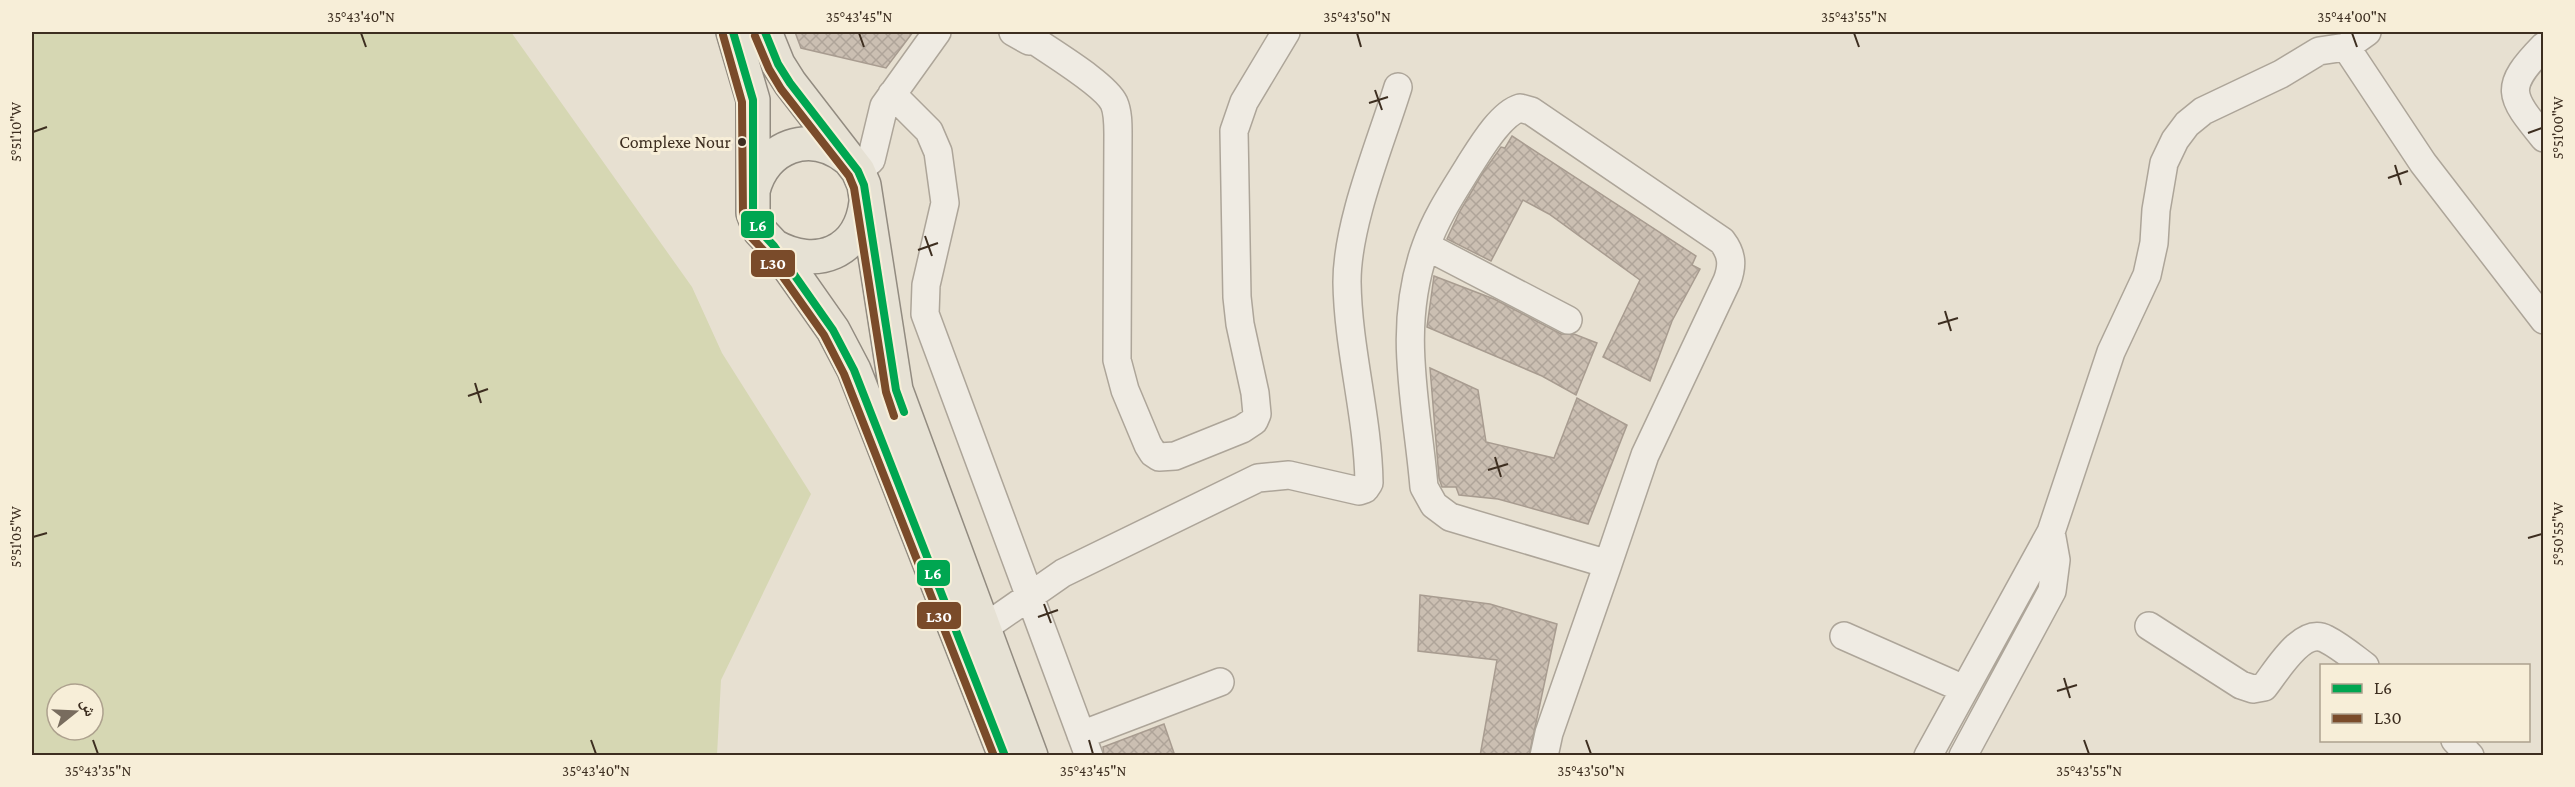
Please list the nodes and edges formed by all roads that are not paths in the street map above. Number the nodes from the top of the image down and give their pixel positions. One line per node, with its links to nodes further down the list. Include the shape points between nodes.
1 (733, 32): 12 (main road, via 753,100)
2 (765, 32): 11 (main road, via 790,83)
3 (937, 32): 9 (street)
4 (1286, 32): 5 (street, via 1244,102 1234,130 1237,297 1257,414 1242,429 1167,457 1153,453 1148,445 1117,360 1115,105 1099,87)
5 (1026, 34)
6 (2341, 40): 16 (street, via 2423,164); 17 (street, via 2282,74 2203,111 2175,140 2164,163 2147,275 2111,352)
7 (2544, 46): 10 (street, via 2515,84 2519,108)
8 (1398, 87): 19 (street, via 1350,246 1347,282 1370,483 1359,491 1289,475 1258,478 1063,573)
9 (892, 94): 11 (street, via 884,105 871,160); 19 (street, via 929,131 938,152 945,203 926,285 925,315)
10 (2544, 138)
11 (858, 177): 12 (main road, via 839,152 815,143 790,146 761,169); 13 (main road, via 860,228 841,249 814,258 800,257); 21 (main road, via 896,390)
12 (752, 193): 13 (main road, via 753,213 760,231)
13 (774, 246): 30 (main road, via 833,330 854,370)
14 (1426, 246): 15 (street); 18 (street, via 1411,314 1409,349 1428,496 1450,517); 18 (street, via 1442,211 1481,147 1509,113 1520,108 1536,114 1722,241 1728,249 1731,271 1645,455)
15 (1568, 320)
16 (2544, 320)
17 (2051, 532): 23 (street); 25 (street, via 2056,560 2052,591)
18 (1608, 564): 32 (street)
19 (1030, 595): 21 (street); 29 (street)
20 (2149, 626): 24 (street, via 2253,689 2264,687 2300,642 2314,636 2324,637)
21 (984, 628): 31 (main road)
22 (1844, 636): 27 (street)
23 (1977, 663): 25 (street); 27 (street)
24 (2363, 664)
25 (2003, 681): 34 (street)
26 (1221, 682): 29 (street)
27 (1964, 688): 33 (street)
28 (2456, 742): 35 (street)
29 (1085, 745)
30 (1005, 756)
31 (1031, 756)
32 (1544, 756)
33 (1928, 756)
34 (1963, 756)
35 (2470, 756)

